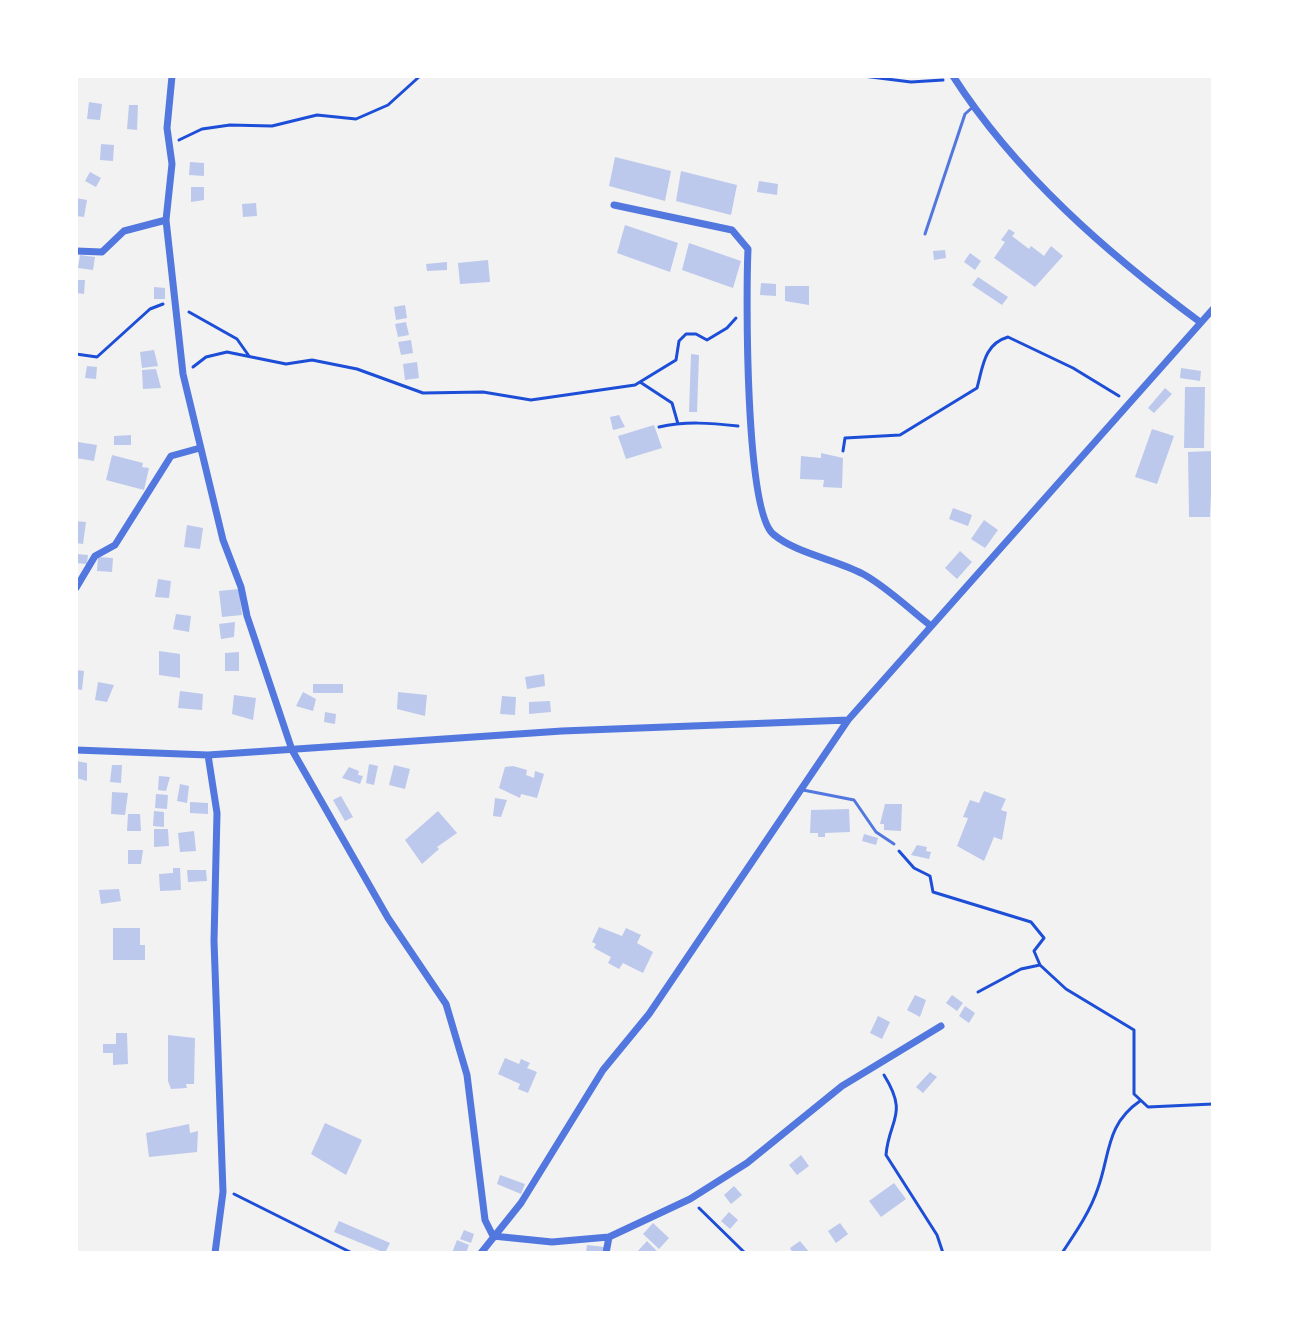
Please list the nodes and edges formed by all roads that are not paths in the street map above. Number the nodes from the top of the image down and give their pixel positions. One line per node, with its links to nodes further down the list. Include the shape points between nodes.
1 (172, 76): 5 (street)
2 (954, 78): 3 (street)
3 (974, 106): 6 (lane, via 965,114); 9 (street, via 1095,237)
4 (614, 205): 12 (street, via 732,230 748,249 752,433 762,512 770,531 864,574)
5 (166, 220): 7 (street, via 124,231 102,252); 10 (street, via 183,374)
6 (925, 234)
7 (76, 251)
8 (1213, 309): 9 (street)
9 (1200, 322): 12 (street)
10 (200, 448): 11 (street, via 171,456 115,545 95,556); 15 (street, via 223,540)
11 (76, 588)
12 (931, 626): 13 (street)
13 (848, 720): 15 (street, via 562,731); 17 (street)
14 (76, 750): 16 (street)
15 (292, 750): 16 (street); 20 (street, via 388,918 446,1004 467,1075 485,1220)
16 (208, 755): 23 (street, via 217,813 214,941 223,1192)
17 (803, 790): 18 (lane, via 854,800 876,832); 20 (street, via 649,1014 603,1070 521,1203)
18 (894, 844)
19 (941, 1026): 21 (street, via 842,1086 747,1163 690,1199)
20 (493, 1236): 21 (street, via 552,1242); 24 (street)
21 (609, 1237): 22 (street)
22 (607, 1250): 25 (street)
23 (215, 1253)
24 (481, 1253)
25 (617, 1253)

